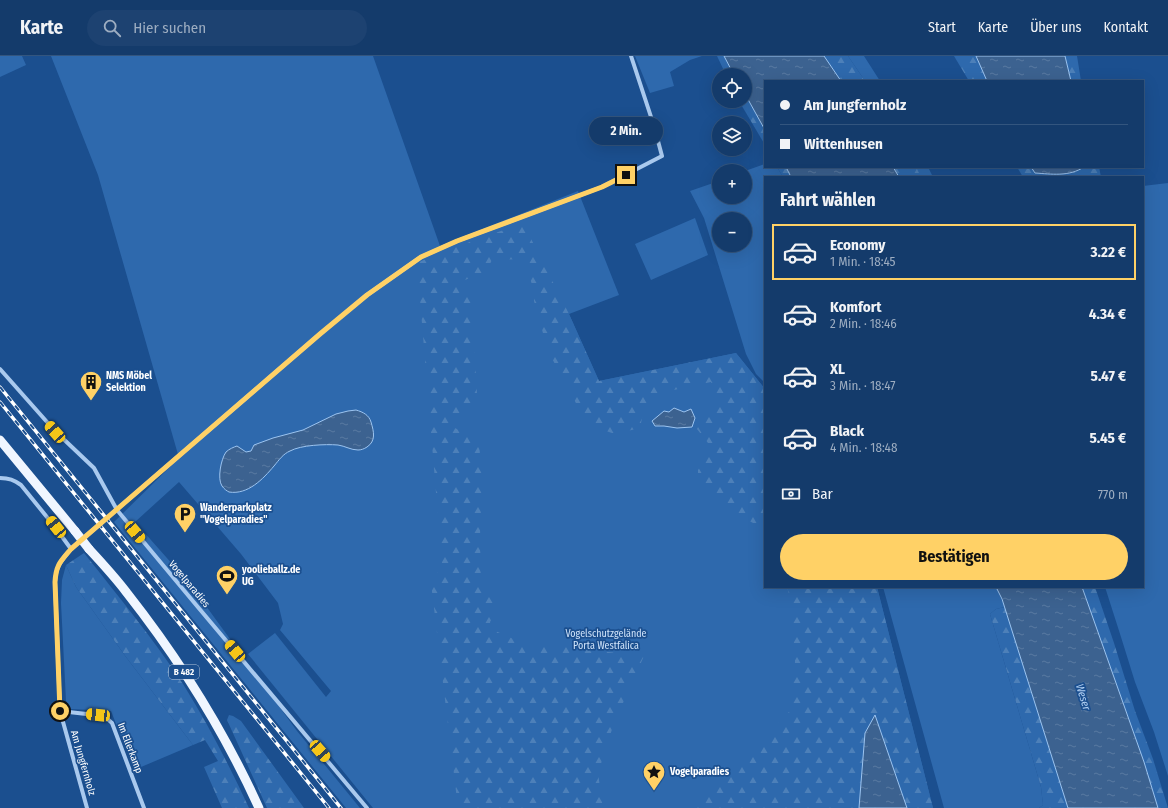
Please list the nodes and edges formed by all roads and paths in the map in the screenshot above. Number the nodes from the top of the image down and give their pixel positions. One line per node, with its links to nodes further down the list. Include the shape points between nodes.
1 (631, 56): 5 (street, Am Jungfernholz, via 662,156 602,187 421,257 367,295 320,334)
2 (0, 369): 5 (street, Vogelparadies, via 55,432 94,468)
3 (0, 440): 10 (main road, B 482, bridge, via 159,635 214,720)
4 (0, 478): 6 (street, via 10,479 21,485)
5 (117, 510): 6 (street, Am Jungfernholz); 11 (street, Vogelparadies)
6 (71, 549): 7 (street, Am Jungfernholz, via 56,570 55,582)
7 (60, 711): 8 (street, Am Jungfernholz); 9 (street, Im Ellerkamp, via 104,716 112,723)
8 (87, 808)
9 (144, 808)
10 (259, 808)
11 (367, 808)

